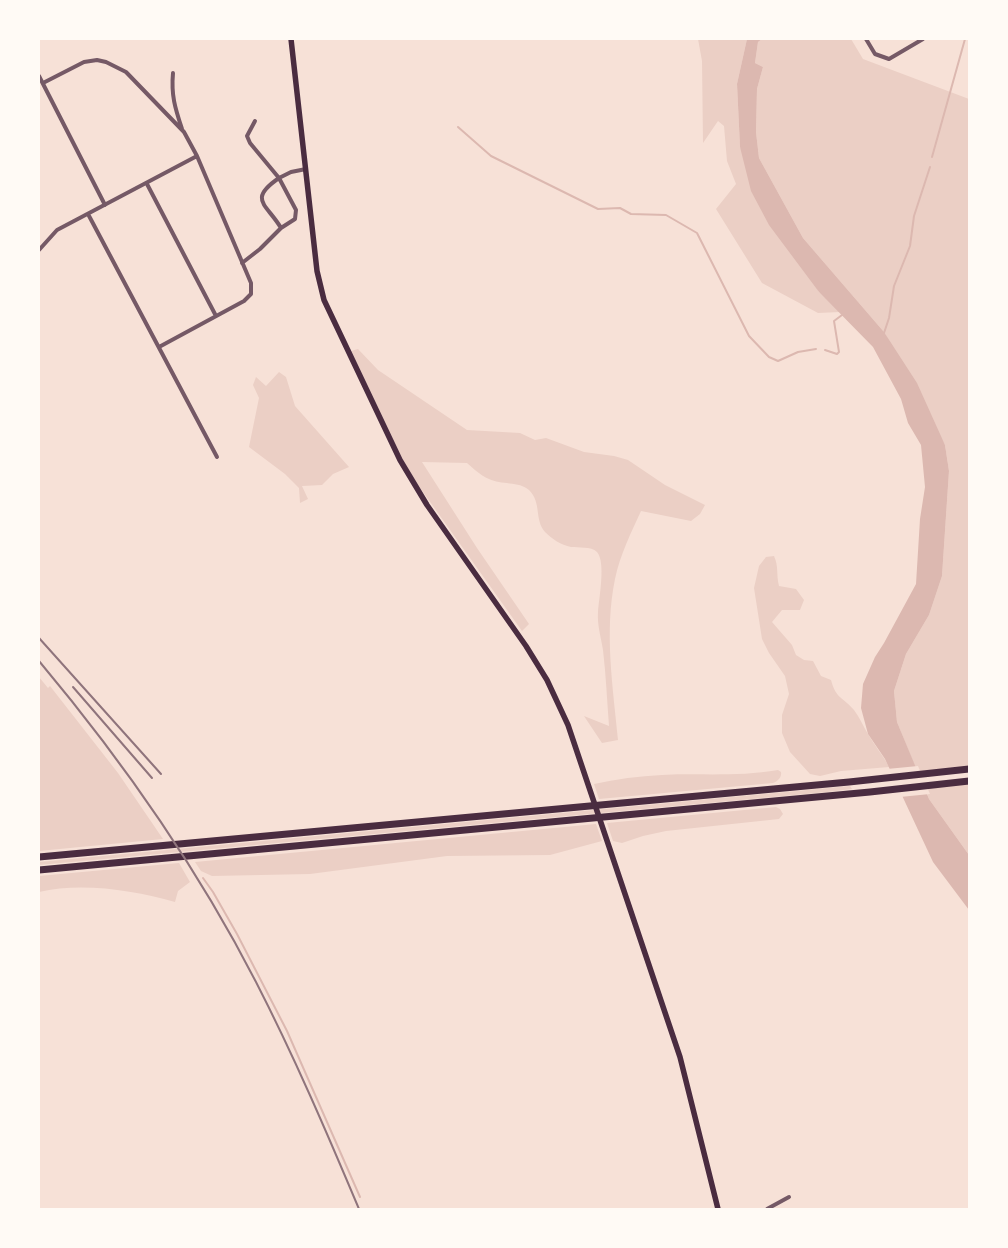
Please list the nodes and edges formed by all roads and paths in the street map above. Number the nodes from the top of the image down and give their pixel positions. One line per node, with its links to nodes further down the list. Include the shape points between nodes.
1 (291, 39): 10 (main road)
2 (866, 39): 3 (street, via 875,54 888,59)
3 (924, 39)
4 (173, 73): 8 (street, via 175,107)
5 (39, 76): 6 (street)
6 (43, 83): 8 (street, via 84,62 106,62 126,72); 13 (street)
7 (255, 121): 11 (street, via 247,136)
8 (184, 132): 9 (street)
9 (198, 156): 12 (street); 17 (street)
10 (306, 169): 11 (street); 26 (main road, via 317,271 324,300 400,460 427,505 526,646 547,680 568,725 680,1058)
11 (279, 178): 15 (street, via 296,215 293,221); 15 (street, via 261,196)
12 (147, 184): 13 (street); 18 (street)
13 (105, 205): 14 (street)
14 (88, 214): 16 (street, via 57,230); 19 (street)
15 (281, 228): 17 (street)
16 (39, 250)
17 (242, 263): 18 (street, via 251,283 251,294)
18 (216, 316): 19 (street)
19 (159, 346): 20 (street)
20 (217, 456)
21 (969, 769): 23 (highway)
22 (969, 780): 24 (highway)
23 (39, 857)
24 (39, 870)
25 (789, 1197): 27 (street)
26 (718, 1209)
27 (767, 1209)

